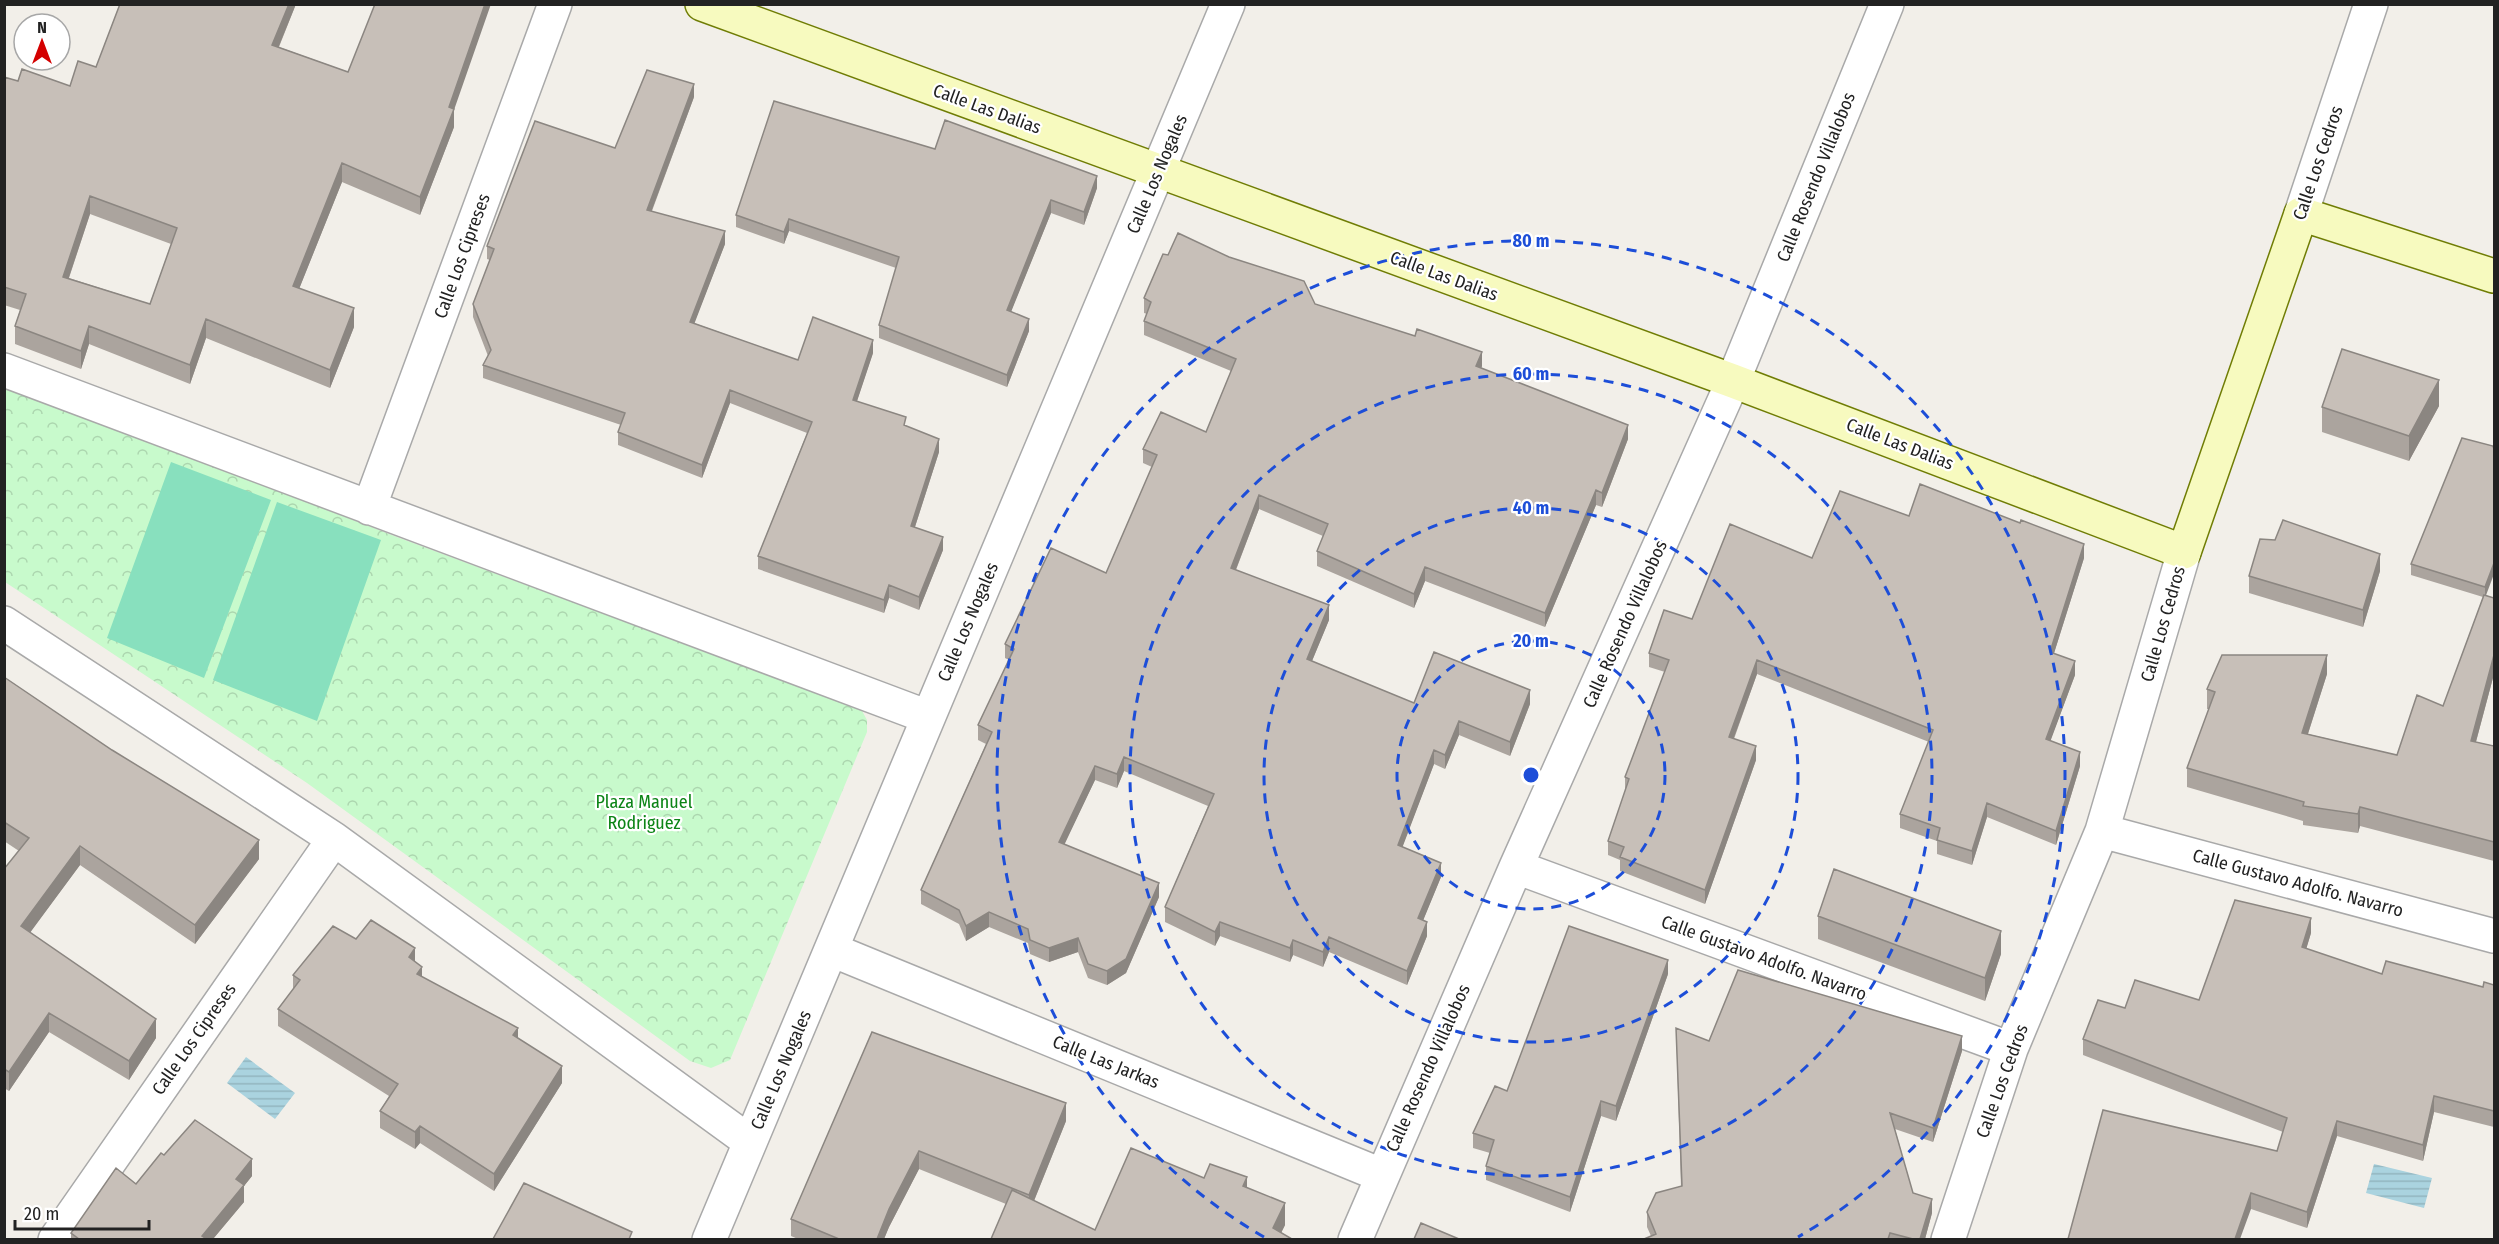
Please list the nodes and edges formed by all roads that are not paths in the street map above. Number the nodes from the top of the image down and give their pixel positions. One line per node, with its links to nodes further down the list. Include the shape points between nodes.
1 (555, 4): 11 (street, Calle Los Cipreses)
2 (702, 4): 6 (street, Calle Las Dalias)
3 (1228, 4): 6 (street, Calle Los Nogales)
4 (1887, 4): 10 (street, Calle Rosendo Villalobos)
5 (2371, 4): 7 (street, Calle Los Cedros)
6 (1158, 172): 10 (street, Calle Las Dalias); 14 (street, Calle Los Nogales)
7 (2301, 214): 8 (street); 12 (street, Calle Los Cedros)
8 (2494, 276)
9 (4, 370): 11 (street)
10 (1733, 381): 12 (street, Calle Las Dalias); 17 (street, Calle Rosendo Villalobos)
11 (369, 508): 14 (street)
12 (2184, 552): 15 (street, Calle Los Cedros)
13 (4, 623): 16 (street)
14 (928, 717): 19 (street, Calle Los Nogales)
15 (2102, 831): 18 (street, Calle Gustavo Adolfo. Navarro); 20 (street, Calle Los Cedros)
16 (334, 839): 21 (street); 23 (street, Calle Los Cipreses)
17 (1516, 867): 20 (street, Calle Gustavo Adolfo. Navarro); 22 (street, Calle Rosendo Villalobos)
18 (2494, 936)
19 (832, 950): 21 (street, Calle Los Nogales); 22 (street, Calle Las Jarkas)
20 (2011, 1049): 26 (street, Calle Los Cedros)
21 (750, 1143): 24 (street, Calle Los Nogales)
22 (1380, 1175): 25 (street, Calle Rosendo Villalobos)
23 (55, 1239)
24 (710, 1239)
25 (1355, 1239)
26 (1948, 1239)

